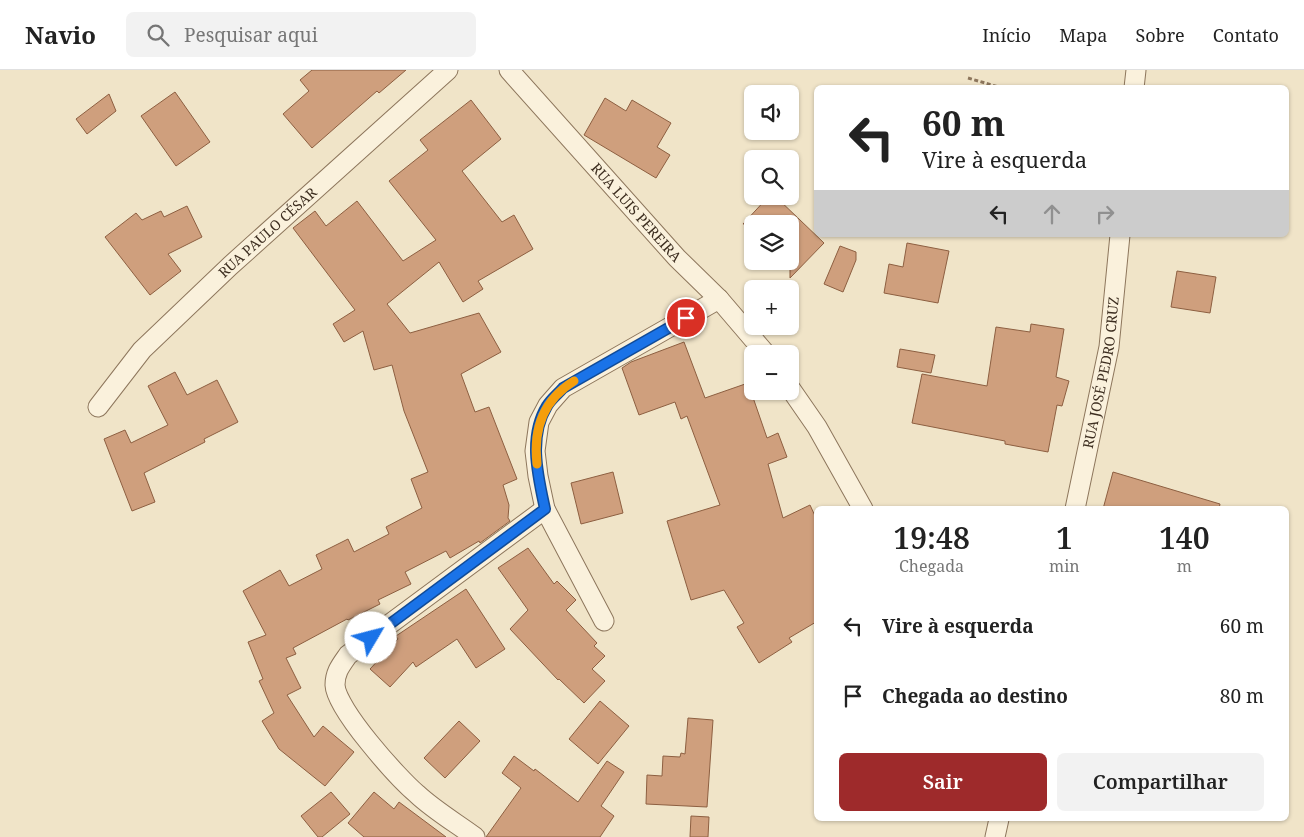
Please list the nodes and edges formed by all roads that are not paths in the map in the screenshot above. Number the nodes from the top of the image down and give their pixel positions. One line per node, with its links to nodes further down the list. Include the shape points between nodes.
1 (448, 70): 9 (street, RUA PAULO CÉSAR, via 230,266 142,350)
2 (509, 70): 6 (street, RUA LUIS PEREIRA, via 677,258)
3 (1136, 70): 4 (street)
4 (1134, 85)
5 (1120, 237): 11 (street, RUA JOSÉ PEDRO CRUZ, via 1109,347)
6 (719, 299): 7 (street, RUA LUIS PEREIRA); 12 (street, via 586,373 563,388 548,405 540,422 535,451)
7 (758, 345)
8 (798, 400): 10 (street)
9 (98, 407)
10 (861, 506)
11 (1076, 506)
12 (545, 509): 13 (street); 15 (street, via 348,655 336,671 335,687 342,705 363,736 417,794)
13 (604, 621)
14 (999, 821): 16 (street)
15 (475, 837)
16 (995, 837)

